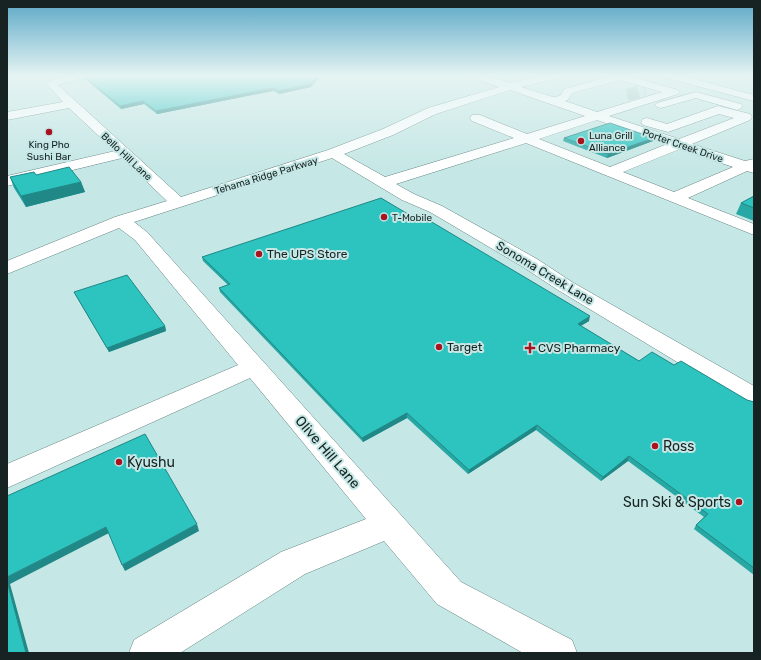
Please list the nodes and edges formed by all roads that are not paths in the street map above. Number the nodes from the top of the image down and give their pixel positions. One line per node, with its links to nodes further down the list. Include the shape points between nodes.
1 (61, 106): 10 (street)
2 (73, 106): 17 (street, Bello Hill Lane)
3 (449, 106): 16 (street, Tehama Ridge Parkway)
4 (567, 106): 11 (street, Porter Creek Drive)
5 (630, 106): 9 (street)
6 (660, 106): 12 (street)
7 (739, 106): 8 (street)
8 (754, 110)
9 (614, 111): 11 (street); 12 (street)
10 (7, 116)
11 (596, 116): 14 (street); 15 (street, Porter Creek Drive)
12 (628, 116): 15 (street, via 668,128 718,110 746,118)
13 (476, 118): 14 (street)
14 (526, 138): 19 (street); 21 (street)
15 (679, 143): 18 (street, Porter Creek Drive); 19 (street)
16 (333, 153): 21 (street, Sonoma Creek Lane); 23 (street, Tehama Ridge Parkway)
17 (124, 154): 20 (street); 23 (street, Bello Hill Lane)
18 (752, 166): 22 (street)
19 (610, 172): 22 (street)
20 (7, 181)
21 (384, 183): 28 (street, Sonoma Creek Lane, via 436,209 530,263)
22 (675, 198): 25 (street)
23 (177, 202): 24 (street, Tehama Ridge Parkway)
24 (122, 221): 26 (street, Tehama Ridge Parkway); 27 (street, Olive Hill Lane, via 141,236)
25 (754, 230)
26 (7, 268)
27 (254, 367): 29 (street); 30 (street, Olive Hill Lane)
28 (754, 397)
29 (7, 476)
30 (390, 524): 31 (street, via 293,563); 32 (street, Olive Hill Lane, via 449,593)
31 (147, 653)
32 (559, 653)

